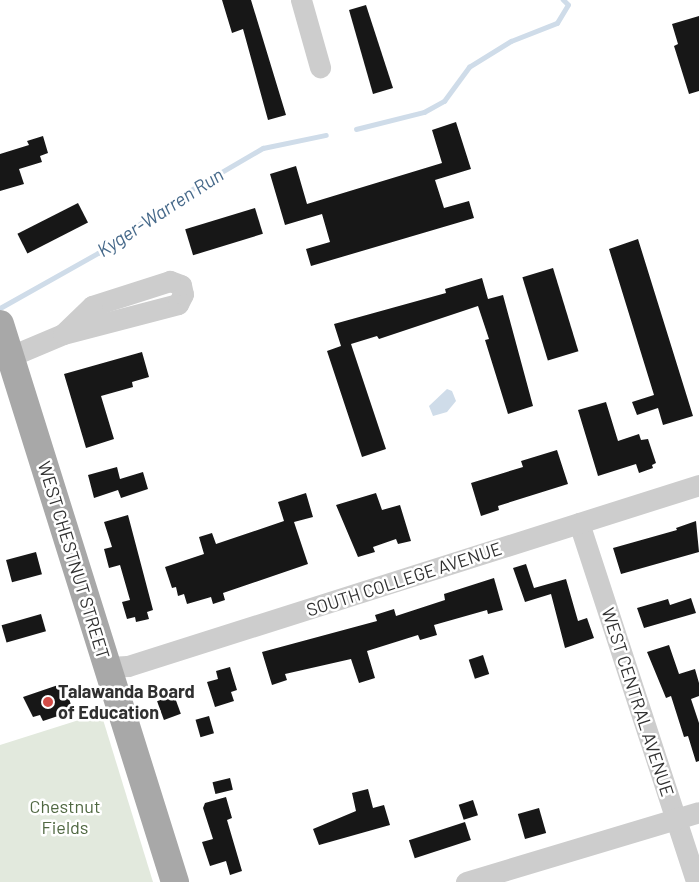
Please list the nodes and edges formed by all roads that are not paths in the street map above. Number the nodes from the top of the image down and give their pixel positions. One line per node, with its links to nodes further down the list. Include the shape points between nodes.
1 (301, 0): 2 (street)
2 (320, 67)
3 (62, 334): 3 (street, via 178,304 183,294 181,285 170,281 92,306); 4 (street)
4 (4, 342): 7 (main road, WEST CHESTNUT STREET)
5 (699, 486): 6 (street, SOUTH COLLEGE AVENUE)
6 (579, 523): 7 (street, SOUTH COLLEGE AVENUE, via 128,666); 9 (street, WEST CENTRAL AVENUE)
7 (108, 667): 10 (main road, WEST CHESTNUT STREET)
8 (699, 812): 9 (street)
9 (676, 820): 11 (street); 12 (street, WEST CENTRAL AVENUE)
10 (175, 882)
11 (466, 882)
12 (696, 882)

